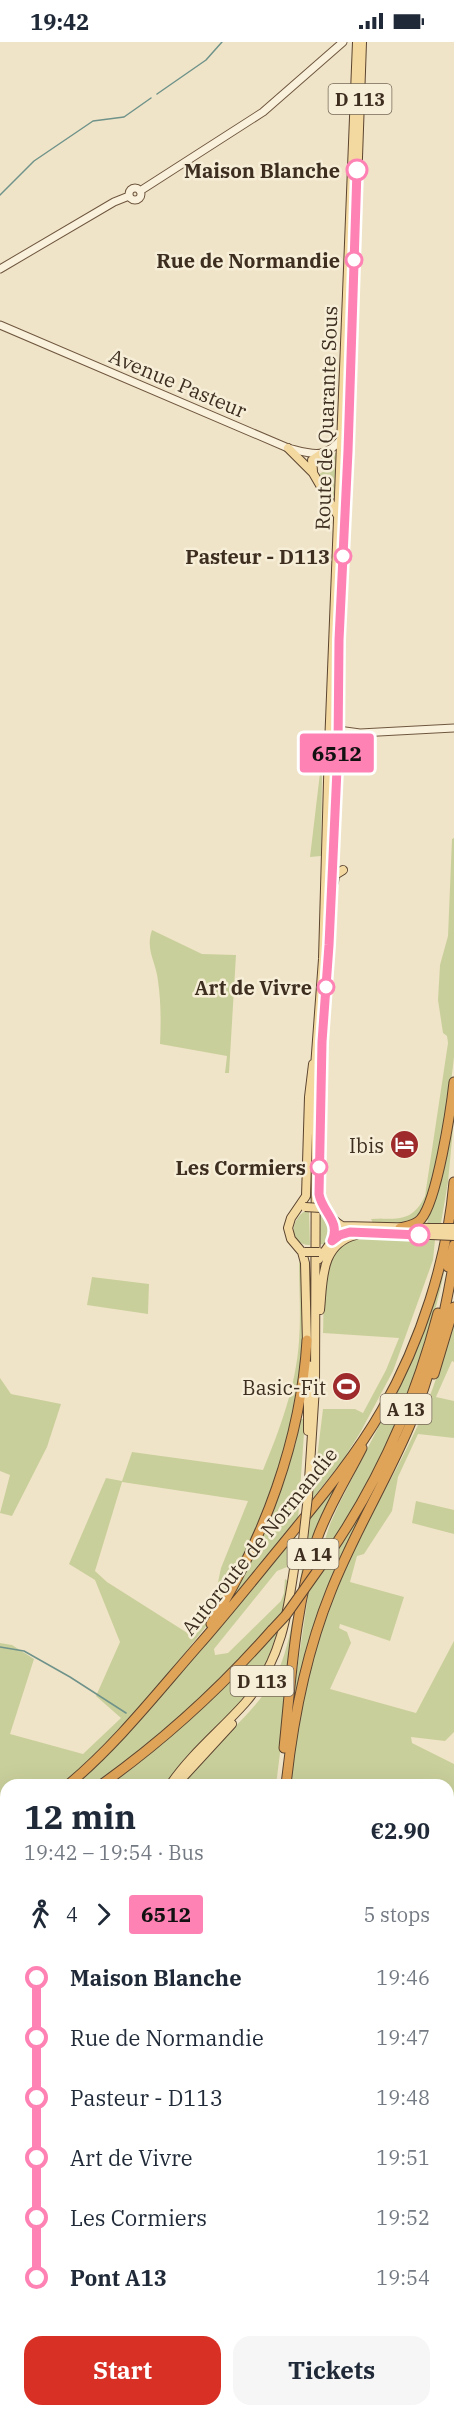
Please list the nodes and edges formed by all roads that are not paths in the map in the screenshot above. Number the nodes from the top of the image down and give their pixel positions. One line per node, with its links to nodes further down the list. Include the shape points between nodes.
1 (344, 42): 3 (main road, via 262,112 140,191 132,188 129,196)
2 (361, 43): 5 (main road, Route de Quarante Sous / D 113); 10 (main road, Route de Quarante Sous / D 113)
3 (0, 269)
4 (0, 325): 6 (main road, Avenue Pasteur)
5 (342, 438): 7 (main road, Route de Quarante Sous / D 113); 8 (main road)
6 (288, 448): 8 (main road, Avenue Pasteur); 9 (main road)
7 (341, 452): 8 (main road, Avenue Pasteur); 10 (main road, Route de Quarante Sous / D 113); 10 (main road, via 344,488)
8 (325, 453): 9 (main road, via 312,460)
9 (313, 473): 10 (main road)
10 (340, 499): 12 (main road, Route de Quarante Sous / D 113); 13 (main road, Route de Quarante Sous / D 113)
11 (454, 728): 12 (main road)
12 (338, 734): 13 (main road); 15 (main road, Route de Quarante Sous / D 113)
13 (329, 735): 18 (main road, Route de Quarante Sous / D 113)
14 (343, 870): 15 (main road)
15 (331, 885): 17 (main road, Route de Quarante Sous / D 113)
16 (340, 940): 17 (main road)
17 (329, 945): 18 (main road, Route de Quarante Sous / D 113)
18 (318, 1045): 21 (main road, via 309,1097 306,1196); 22 (main road, via 319,1194); 39 (main road, Route de Quarante Sous / D 113, via 311,1175 312,1386); 40 (main road, Route de Quarante Sous / D 113, via 315,1387)
19 (454, 1082): 24 (highway, via 428,1207 417,1222)
20 (454, 1182): 37 (highway, Autoroute de Normandie / A 13, via 445,1240 428,1305)
21 (301, 1209): 22 (main road, bridge); 31 (main road, via 291,1220 288,1231 292,1242)
22 (323, 1209): 23 (main road)
23 (333, 1221): 24 (main road, via 345,1227); 29 (main road)
24 (400, 1228): 26 (main road)
25 (454, 1228): 26 (main road, bridge)
26 (431, 1232): 27 (main road); 28 (main road, bridge)
27 (375, 1234): 29 (main road, via 348,1232); 35 (main road, via 348,1238 330,1252 324,1269)
28 (454, 1236)
29 (332, 1241): 32 (main road)
30 (454, 1245): 44 (highway, A 13, bridge, via 432,1335 404,1416 355,1514 272,1630 201,1705)
31 (302, 1250): 32 (main road, bridge); 36 (main road)
32 (322, 1250): 35 (main road)
33 (454, 1261): 38 (highway, A 14, via 437,1344)
34 (454, 1307): 38 (highway, via 427,1396)
35 (320, 1310): 40 (main road, via 318,1413)
36 (307, 1340): 39 (main road); 42 (highway, via 300,1406 271,1502 242,1569)
37 (381, 1412): 42 (highway, Autoroute de Normandie / A 13, via 325,1494); 47 (highway, A 14, via 326,1517 309,1570)
38 (409, 1427): 48 (highway, A 14, via 341,1567 315,1635 298,1699)
39 (308, 1443): 40 (main road, D 113)
40 (307, 1495): 41 (main road, Route de Quarante Sous / D 113)
41 (299, 1549): 45 (main road, Route de Quarante Sous / D 113, via 283,1635 267,1673 245,1703); 46 (main road, Route de Quarante Sous / D 113, via 288,1631 274,1670 254,1701)
42 (195, 1649): 43 (highway, Autoroute de Normandie / A 13, via 137,1719)
43 (75, 1779)
44 (109, 1779)
45 (174, 1779)
46 (182, 1779)
47 (282, 1779)
48 (287, 1779)

